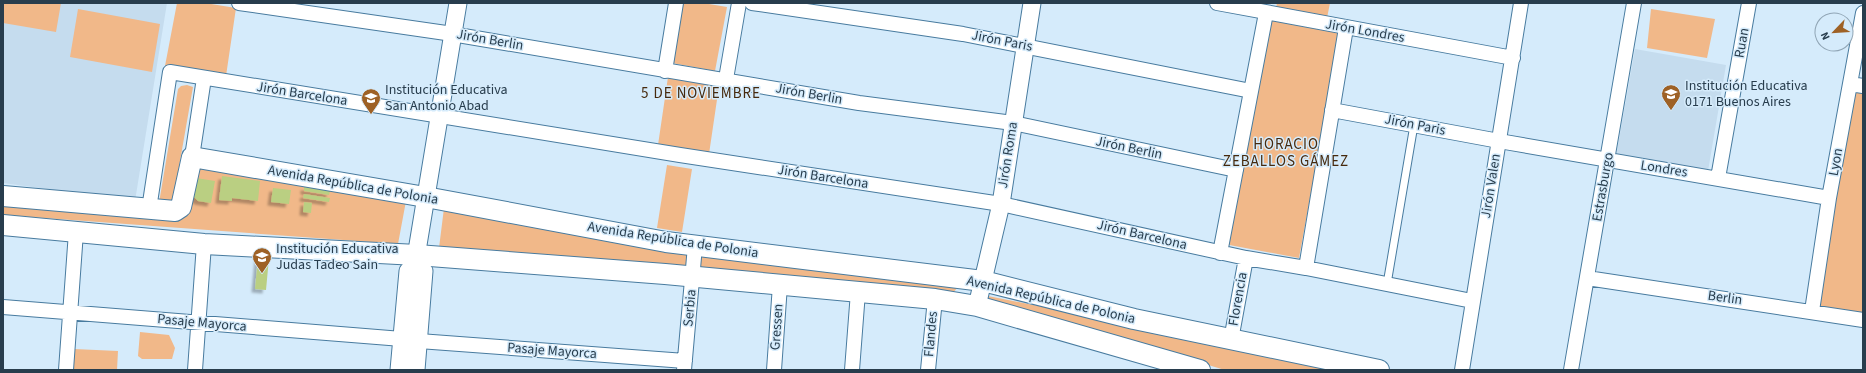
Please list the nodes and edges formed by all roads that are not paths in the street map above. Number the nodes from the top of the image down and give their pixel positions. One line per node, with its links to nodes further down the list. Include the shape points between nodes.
1 (239, 3): 14 (street, Jirón Berlin)
2 (458, 3): 14 (street)
3 (676, 3): 17 (street)
4 (739, 3): 19 (street)
5 (752, 3): 15 (street, Jirón Paris, via 963,34)
6 (1032, 3): 15 (street, Jirón Roma)
7 (1217, 3): 11 (street, Jirón Londres)
8 (1521, 3): 16 (street, Jirón Valen)
9 (1634, 3): 28 (street, Estrasburgo)
10 (1748, 3): 30 (street, Ruan)
11 (1266, 13): 13 (street, Jirón Londres); 21 (street)
12 (1863, 13): 20 (street, Lyon)
13 (1346, 28): 16 (street, Jirón Londres); 22 (street)
14 (452, 34): 17 (street, Jirón Berlin); 23 (street)
15 (1025, 46): 21 (street, Jirón Paris); 24 (street, Jirón Roma)
16 (1513, 58): 26 (street, Jirón Valen)
17 (665, 71): 19 (street, Jirón Berlin)
18 (204, 78): 23 (street, Jirón Barcelona); 27 (street); 35 (street, Jirón Barcelona, via 170,72)
19 (726, 79): 24 (street, Jirón Berlin, via 859,102)
20 (1856, 85): 33 (street, Lyon)
21 (1251, 91): 29 (street)
22 (1332, 110): 25 (street, Jirón Paris); 43 (street)
23 (438, 116): 32 (street); 34 (street, Jirón Barcelona)
24 (1013, 123): 29 (street, Jirón Berlin); 34 (street, Jirón Roma)
25 (1414, 125): 26 (street, Jirón Paris); 47 (lane)
26 (1499, 141): 28 (street, Londres); 51 (street, Jirón Valen)
27 (192, 157): 32 (main road, Avenida República de Polonia); 35 (main road, via 181,207 175,211)
28 (1607, 160): 30 (street, Londres); 45 (street, Estrasburgo)
29 (1236, 170): 40 (street)
30 (1718, 178): 33 (street, Londres)
31 (3, 196): 35 (main road)
32 (425, 197): 39 (main road, Avenida República de Polonia, via 666,242); 42 (street)
33 (1829, 198): 54 (street, Lyon)
34 (1001, 204): 40 (street, Jirón Barcelona); 46 (street, Jirón Roma)
35 (149, 209)
36 (3, 225): 37 (main road, Avenida República de Polonia)
37 (76, 232): 38 (main road, Avenida República de Polonia); 55 (street)
38 (204, 244): 42 (main road, Avenida República de Polonia); 57 (street)
39 (703, 246): 44 (main road); 46 (main road, Avenida República de Polonia)
40 (1220, 253): 41 (street, Jirón Barcelona)
41 (1246, 258): 43 (street, Jirón Barcelona); 60 (street, Florencia)
42 (416, 259): 44 (main road, Avenida República de Polonia); 58 (street, via 408,271); 59 (street, via 424,272)
43 (1306, 268): 47 (street, Jirón Barcelona)
44 (701, 277): 48 (main road, Avenida República de Polonia); 61 (street, Serbia)
45 (1587, 278): 54 (street, Berlin); 72 (street, Estrasburgo)
46 (983, 281): 52 (street, Jirón Roma); 60 (main road, Avenida República de Polonia)
47 (1387, 284): 51 (street, Jirón Barcelona)
48 (780, 285): 49 (main road, Avenida República de Polonia); 66 (street, Gressen)
49 (858, 292): 50 (main road, Avenida República de Polonia); 67 (street)
50 (935, 299): 52 (main road, Avenida República de Polonia); 68 (street, Flandes)
51 (1472, 301): 71 (street, Jirón Valen)
52 (976, 306): 69 (main road, Avenida República de Polonia)
53 (3, 307): 55 (street, Pasaje Mayorca)
54 (1812, 311): 56 (street, Berlin)
55 (70, 312): 57 (street, Pasaje Mayorca); 62 (street)
56 (1863, 320)
57 (199, 323): 58 (street, Pasaje Mayorca); 63 (street)
58 (402, 339): 64 (street)
59 (419, 340): 61 (street, Pasaje Mayorca); 65 (street)
60 (1230, 340): 70 (main road, Avenida República de Polonia)
61 (685, 366)
62 (66, 370)
63 (195, 370)
64 (399, 370)
65 (416, 370)
66 (774, 370)
67 (852, 370)
68 (928, 370)
69 (1200, 370)
70 (1379, 370)
71 (1462, 370)
72 (1571, 370)

